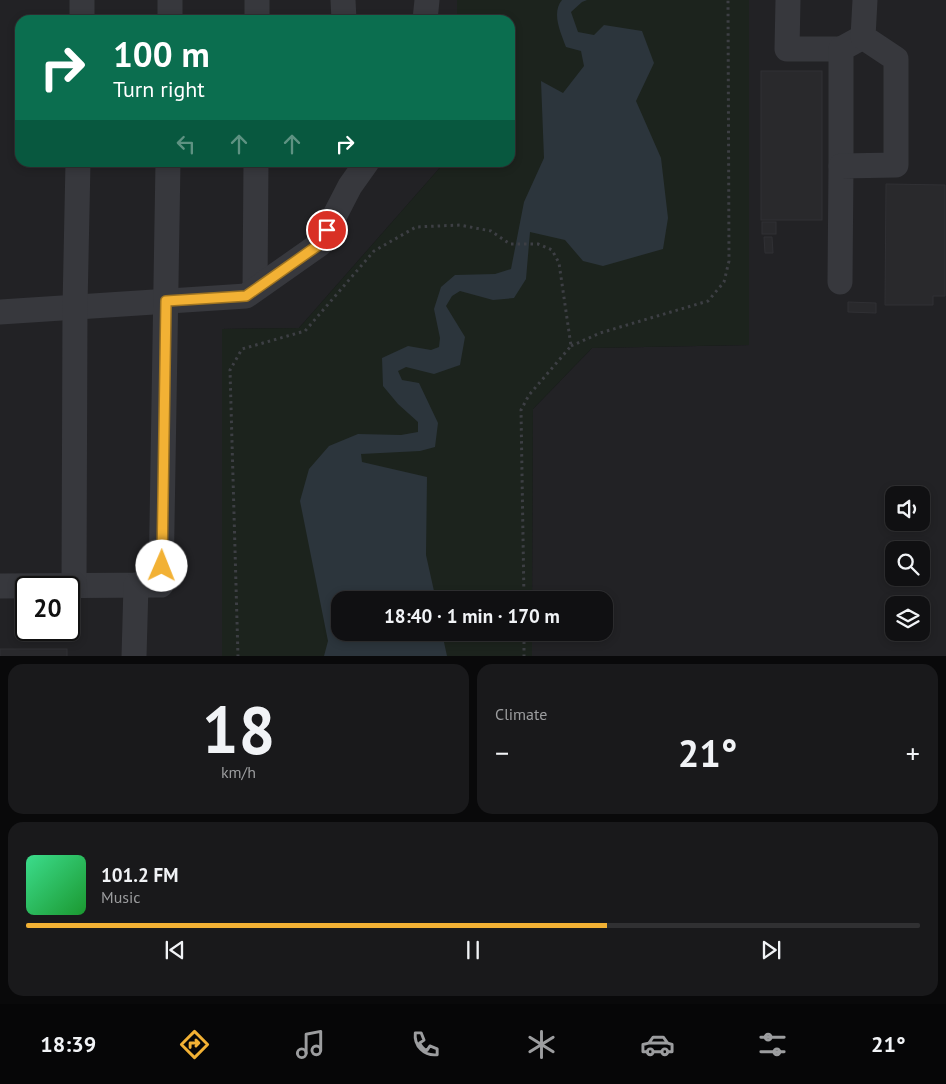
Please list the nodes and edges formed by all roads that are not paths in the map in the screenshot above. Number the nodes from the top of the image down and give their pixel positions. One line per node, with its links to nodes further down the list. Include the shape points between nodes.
1 (82, 0): 8 (lane)
2 (170, 0): 9 (lane)
3 (257, 0): 10 (lane)
4 (343, 0): 11 (lane)
5 (427, 0): 12 (lane)
6 (788, 0): 14 (lane, via 786,49)
7 (866, 0): 13 (lane)
8 (82, 15)
9 (170, 15)
10 (257, 15)
11 (344, 15)
12 (426, 15)
13 (864, 37): 14 (lane); 15 (lane, via 896,59 896,165)
14 (841, 49): 15 (lane)
15 (841, 166): 20 (lane)
16 (78, 167): 23 (lane)
17 (168, 167): 22 (lane)
18 (256, 167): 21 (lane)
19 (350, 174): 21 (lane, via 320,244)
20 (840, 282)
21 (255, 289): 22 (lane, via 246,296)
22 (166, 301): 23 (lane); 26 (lane, via 161,585)
23 (75, 307): 24 (lane); 25 (lane)
24 (0, 312)
25 (74, 576)
26 (136, 585): 29 (lane); 30 (lane)
27 (0, 586): 28 (lane)
28 (15, 586)
29 (80, 586)
30 (134, 656)

